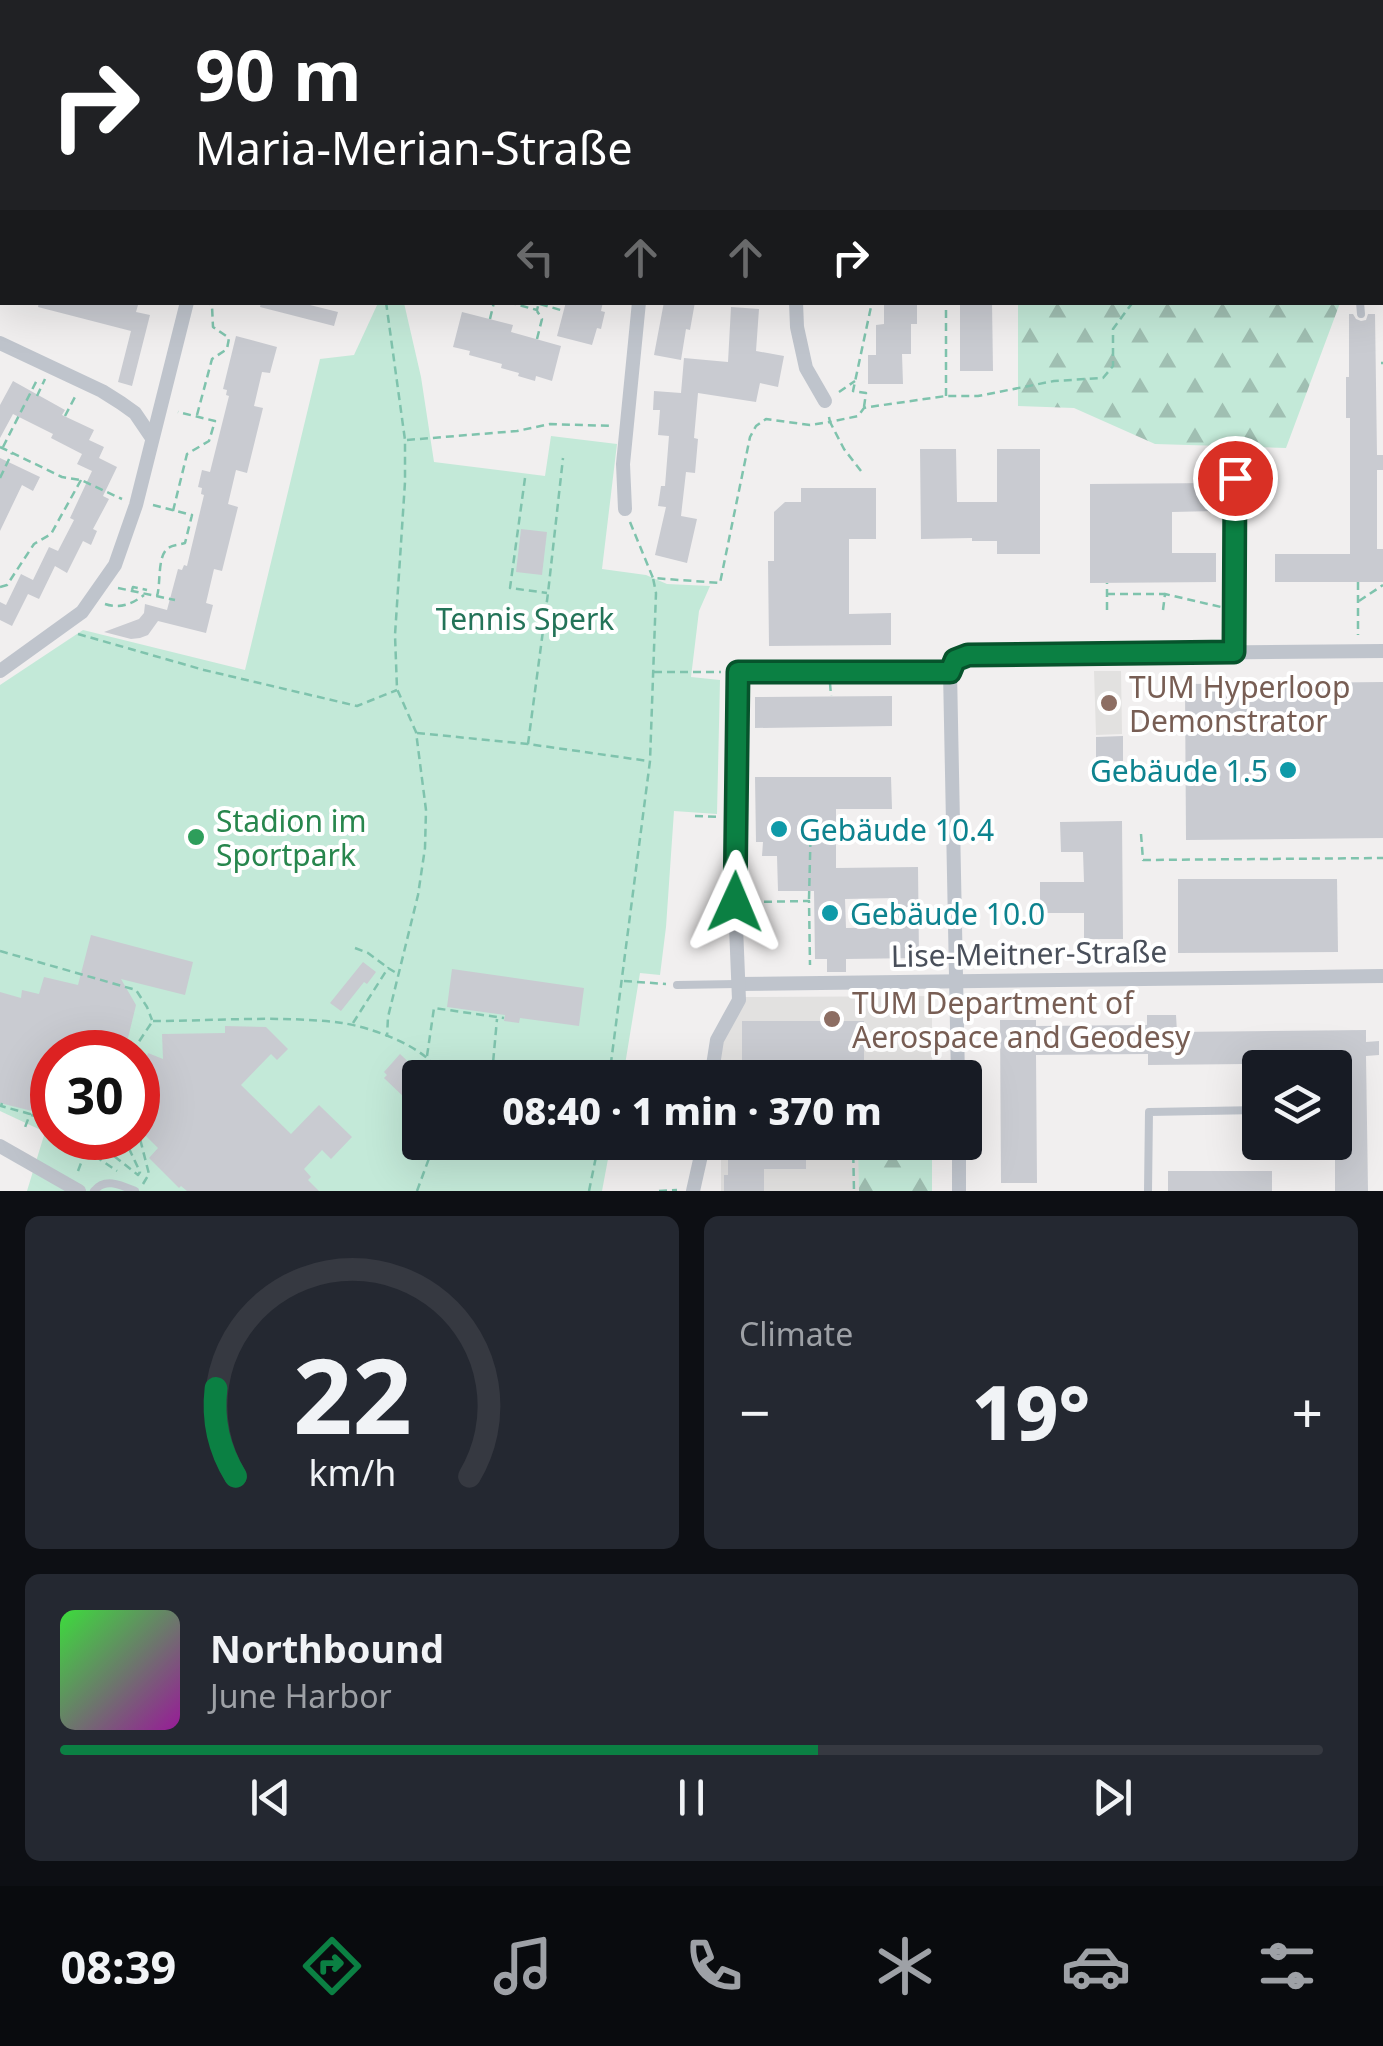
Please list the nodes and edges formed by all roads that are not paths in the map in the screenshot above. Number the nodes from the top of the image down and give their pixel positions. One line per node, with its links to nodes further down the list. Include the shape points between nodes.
1 (186, 305): 8 (street)
2 (639, 305): 10 (street, via 623,464)
3 (796, 305): 7 (street, via 806,368)
4 (1360, 305): 5 (lane)
5 (1361, 314)
6 (0, 344): 8 (street, via 102,391 135,413)
7 (827, 407)
8 (152, 438): 13 (street, via 115,565 82,612)
9 (1235, 478): 12 (lane)
10 (626, 509)
11 (1383, 651): 12 (street)
12 (1234, 652): 15 (street, via 962,656)
13 (0, 671)
14 (738, 672): 15 (lane); 18 (street)
15 (950, 672): 17 (street)
16 (1383, 976): 17 (street, Lise-Meitner-Straße)
17 (956, 981): 18 (street, Lise-Meitner-Straße); 21 (street)
18 (738, 984): 19 (lane, Lise-Meitner-Straße); 20 (street, via 739,1000)
19 (676, 985)
20 (714, 1060)
21 (958, 1060)
22 (1242, 1110): 31 (lane, via 1149,1112)
23 (0, 1146): 26 (street)
24 (700, 1160): 28 (street)
25 (958, 1160): 30 (street)
26 (75, 1189)
27 (138, 1189): 29 (lane, via 108,1182)
28 (694, 1190)
29 (94, 1191)
30 (959, 1191)
31 (1148, 1191)

